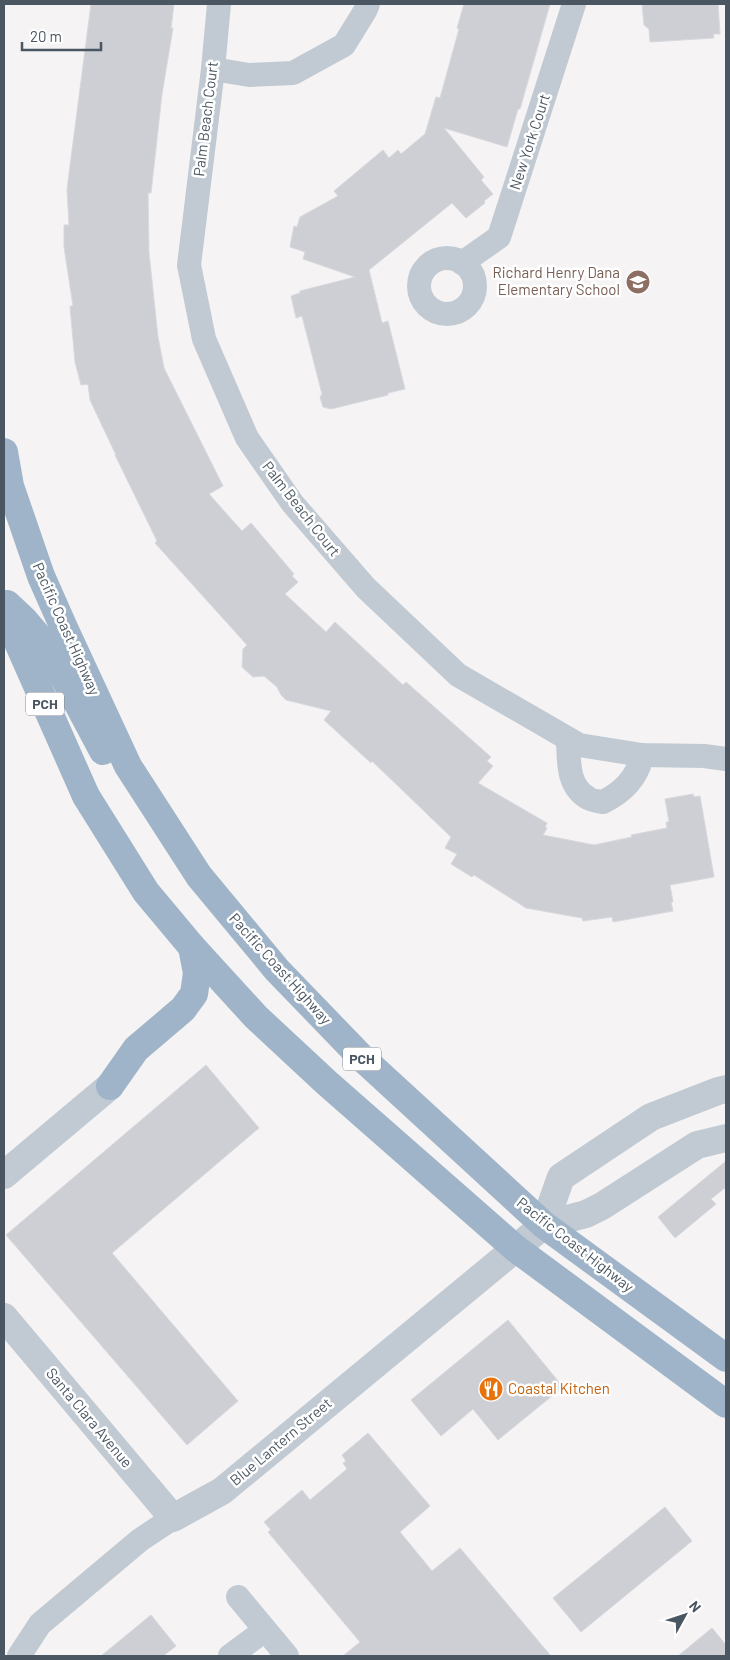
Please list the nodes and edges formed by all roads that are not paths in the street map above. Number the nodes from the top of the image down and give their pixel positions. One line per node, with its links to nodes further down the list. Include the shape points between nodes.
1 (219, 4): 4 (street, Palm Beach Court)
2 (368, 4): 4 (street, via 344,45 293,73 249,75)
3 (574, 4): 5 (street, New York Court, via 499,238)
4 (213, 69): 9 (street, Palm Beach Court, via 188,265 204,339 247,438 293,504 366,588 458,675)
5 (462, 264)
6 (4, 452): 13 (highway, Pacific Coast Highway / PCH, via 10,486 41,576 128,766 198,876)
7 (4, 601): 13 (highway, via 25,621 54,659 88,726 168,856 208,904)
8 (4, 611): 12 (highway, PCH, via 86,796 146,892)
9 (568, 740): 10 (street, Palm Beach Court, via 579,745); 10 (street, via 573,785 588,799 604,802 618,795 640,766)
10 (642, 755): 11 (street, Palm Beach Court)
11 (726, 759)
12 (192, 947): 14 (highway, via 197,973 194,994 183,1009 136,1049); 19 (highway, PCH, via 256,1017)
13 (277, 970): 18 (highway, Pacific Coast Highway / PCH, via 360,1057)
14 (110, 1086): 17 (street)
15 (726, 1089): 18 (street, via 651,1117 561,1177)
16 (726, 1138): 18 (street, Blue Lantern Street, via 697,1145 586,1214)
17 (4, 1175)
18 (544, 1225): 19 (street, Blue Lantern Street); 21 (highway, Pacific Coast Highway / PCH)
19 (515, 1248): 22 (highway, PCH); 23 (street, Blue Lantern Street, via 222,1492)
20 (4, 1318): 23 (street, Santa Clara Avenue)
21 (726, 1358)
22 (726, 1404)
23 (174, 1518): 26 (street, Blue Lantern Street, via 140,1540 40,1624)
24 (238, 1597): 25 (street)
25 (265, 1630): 27 (street); 28 (street)
26 (19, 1656)
27 (230, 1656)
28 (287, 1656)

